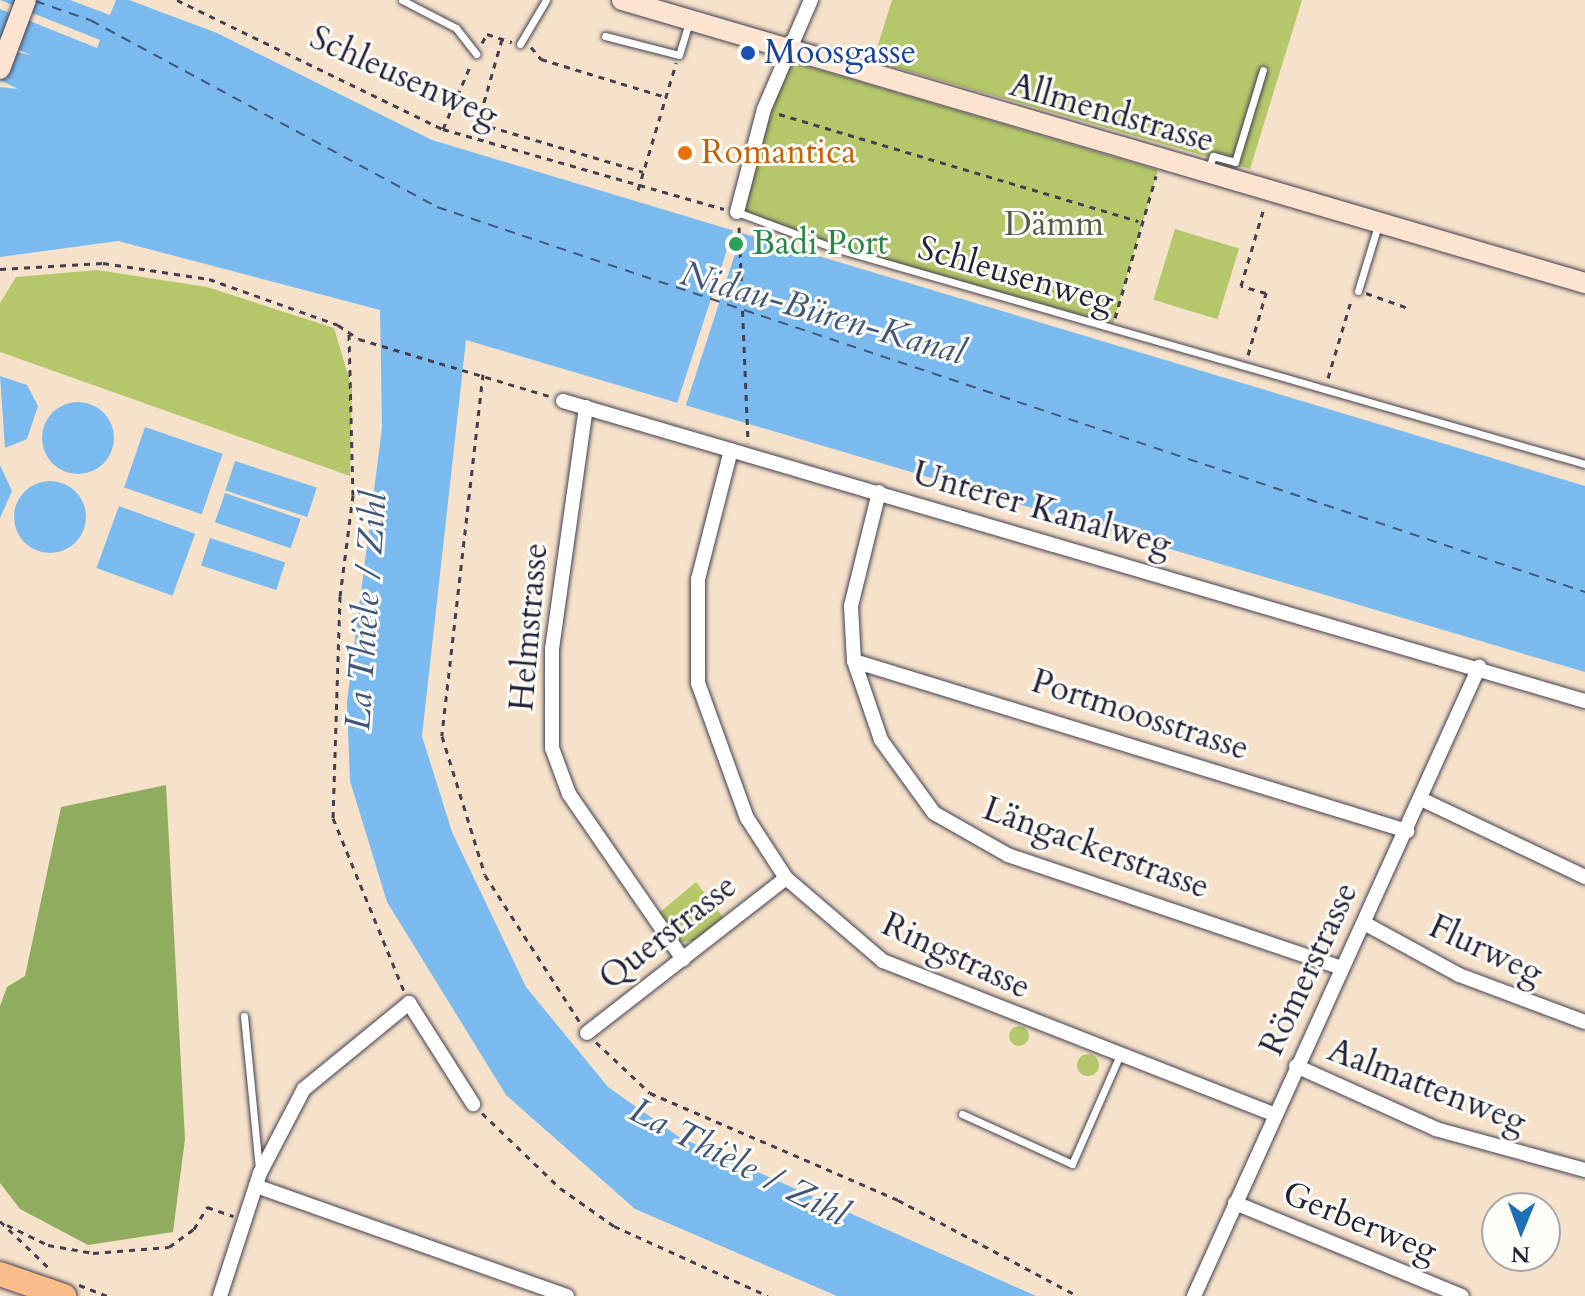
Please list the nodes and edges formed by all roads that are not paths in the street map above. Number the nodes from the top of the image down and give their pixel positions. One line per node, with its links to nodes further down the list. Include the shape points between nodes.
1 (26, 0): 11 (main road)
2 (402, 0): 10 (lane, via 456,28)
3 (546, 0): 8 (lane)
4 (622, 0): 6 (main road, Allmendstrasse)
5 (811, 0): 9 (street)
6 (689, 20): 7 (lane, via 679,55); 9 (main road, Allmendstrasse)
7 (605, 36)
8 (520, 44)
9 (785, 51): 13 (main road, Allmendstrasse); 14 (street, via 764,109)
10 (476, 54)
11 (0, 69)
12 (1263, 70): 13 (lane, via 1235,162 1213,156)
13 (1207, 174): 15 (main road, Allmendstrasse)
14 (738, 219): 21 (lane, Schleusenweg)
15 (1379, 223): 16 (main road, Allmendstrasse); 17 (lane)
16 (1585, 283)
17 (1358, 291)
18 (563, 401): 19 (street, Unterer Kanalweg)
19 (586, 407): 20 (street, Unterer Kanalweg); 31 (street, Helmstrasse, via 552,648 552,748 569,794)
20 (731, 450): 22 (street, Unterer Kanalweg); 29 (street, Ringstrasse, via 698,579 698,683 717,754 747,818)
21 (1585, 464)
22 (879, 492): 23 (street, Längackerstrasse, via 851,606); 24 (street, Unterer Kanalweg)
23 (854, 661): 27 (street, Portmoosstrasse); 32 (street, Längackerstrasse, via 870,715 903,778 934,813 974,838)
24 (1479, 667): 25 (street, Unterer Kanalweg); 26 (street, Römerstrasse)
25 (1585, 701)
26 (1421, 799): 27 (street, Römerstrasse); 28 (street)
27 (1407, 831): 30 (street, Römerstrasse)
28 (1585, 877)
29 (786, 878): 31 (street, Querstrasse); 36 (street, Ringstrasse, via 883,961)
30 (1364, 923): 32 (street, Römerstrasse); 34 (street, Flurweg, via 1459,975)
31 (683, 959): 35 (street, Querstrasse)
32 (1341, 968): 37 (street, Römerstrasse)
33 (244, 1016): 42 (lane)
34 (1585, 1022)
35 (587, 1033)
36 (1119, 1057): 39 (lane, via 1072,1164); 40 (street, Ringstrasse)
37 (1296, 1066): 40 (street, Römerstrasse); 41 (street, Aalmattenweg, via 1436,1129)
38 (473, 1104): 42 (street, via 409,1003 304,1089)
39 (962, 1114)
40 (1273, 1114): 43 (street, Römerstrasse)
41 (1585, 1170)
42 (258, 1179): 46 (street); 47 (street)
43 (1235, 1203): 48 (street, Römerstrasse); 49 (street, Gerberweg)
44 (0, 1274): 45 (highway)
45 (64, 1285)
46 (220, 1296)
47 (567, 1296)
48 (1194, 1296)
49 (1462, 1296)

